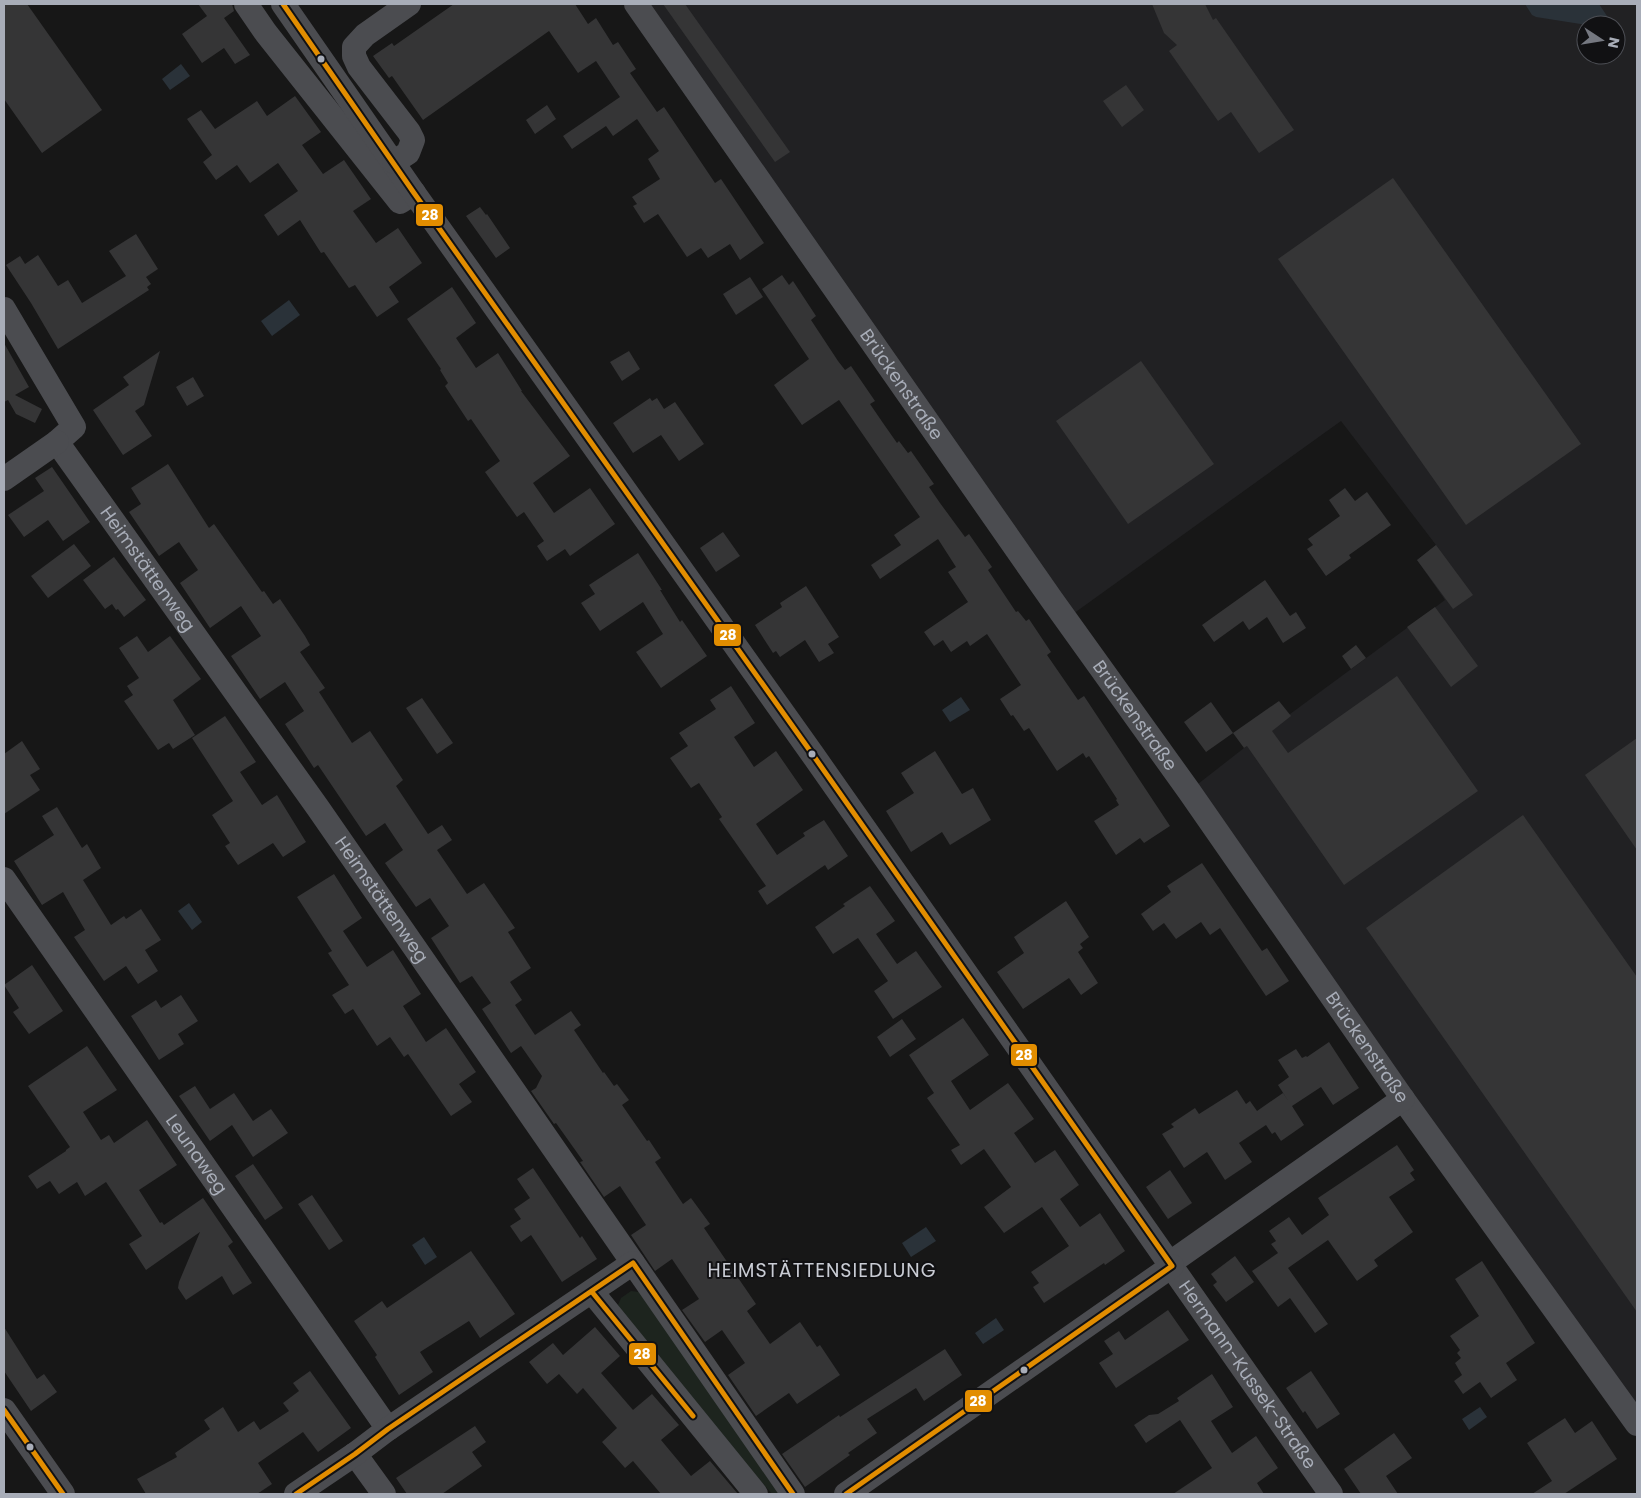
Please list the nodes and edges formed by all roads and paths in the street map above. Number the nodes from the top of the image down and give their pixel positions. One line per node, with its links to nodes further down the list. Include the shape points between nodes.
1 (246, 4): 6 (street, via 400,202)
2 (283, 4): 5 (street, Hermann-Kussek-Straße)
3 (409, 4): 5 (street, via 365,35 354,47 359,67 412,140 408,153)
4 (636, 4): 11 (street, Brückenstraße)
5 (394, 162): 6 (street, Hermann-Kussek-Straße)
6 (414, 193): 13 (street, Hermann-Kussek-Straße)
7 (4, 309): 8 (street, via 74,427)
8 (57, 442): 9 (street); 12 (street, Heimstättenweg, via 318,808)
9 (4, 479)
10 (4, 879): 17 (street, Leunaweg)
11 (1402, 1099): 13 (street); 16 (street, Brückenstraße)
12 (633, 1263): 14 (street); 23 (street, Heimstättenweg)
13 (1171, 1265): 24 (street); 25 (street, Hermann-Kussek-Straße)
14 (592, 1292): 17 (street); 22 (street)
15 (4, 1410): 19 (street)
16 (1637, 1424)
17 (388, 1429): 18 (street)
18 (355, 1454): 20 (street); 21 (street)
19 (63, 1494)
20 (296, 1494)
21 (384, 1494)
22 (756, 1494)
23 (793, 1494)
24 (846, 1494)
25 (1331, 1494)

